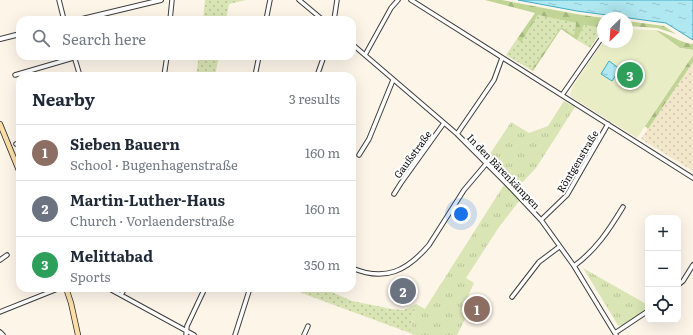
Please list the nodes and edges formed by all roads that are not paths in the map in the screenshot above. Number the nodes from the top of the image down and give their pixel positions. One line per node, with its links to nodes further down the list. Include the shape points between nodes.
1 (60, 0): 9 (street)
2 (161, 0): 10 (street)
3 (172, 0): 11 (street)
4 (270, 0): 12 (street)
5 (299, 0): 13 (street)
6 (337, 0): 14 (street)
7 (398, 0): 19 (street)
8 (411, 0): 20 (street)
9 (63, 16)
10 (95, 16)
11 (170, 16)
12 (267, 16)
13 (318, 16)
14 (335, 16)
15 (16, 35): 16 (street)
16 (0, 39)
17 (597, 45): 32 (street)
18 (356, 47): 19 (street, In den Bärenkämpen)
19 (365, 55): 31 (street, In den Bärenkämpen)
20 (502, 58): 32 (street); 36 (street, via 494,80)
21 (64, 60): 26 (street)
22 (75, 60): 27 (street)
23 (166, 60): 28 (street)
24 (258, 60): 29 (street)
25 (323, 60): 30 (street)
26 (25, 72)
27 (79, 72)
28 (165, 72)
29 (256, 72)
30 (318, 72)
31 (393, 80): 34 (street, In den Bärenkämpen); 37 (street, via 369,138)
32 (562, 95): 35 (street)
33 (0, 124): 38 (main road)
34 (444, 124): 36 (street, In den Bärenkämpen); 41 (street, Gaußstraße)
35 (608, 124): 40 (street); 43 (street, Röntgenstraße, via 567,195)
36 (456, 134): 39 (street, In den Bärenkämpen)
37 (359, 155)
38 (16, 163)
39 (486, 164): 43 (street, In den Bärenkämpen); 49 (street, via 464,190 429,245 405,268 384,275)
40 (693, 178)
41 (394, 194)
42 (623, 207): 48 (street, via 610,230 590,253)
43 (540, 220): 44 (street, In den Bärenkämpen)
44 (559, 247): 48 (street, In den Bärenkämpen); 58 (street, via 538,262)
45 (7, 255): 46 (street)
46 (0, 260)
47 (693, 265): 50 (street)
48 (574, 266): 64 (street, In den Bärenkämpen)
49 (356, 270)
50 (681, 283)
51 (50, 292): 59 (street)
52 (67, 292): 66 (main road)
53 (115, 292): 57 (street)
54 (123, 292): 57 (street)
55 (203, 292): 63 (street)
56 (249, 292): 68 (street)
57 (121, 295): 63 (street)
58 (512, 297)
59 (0, 312)
60 (645, 313): 64 (street)
61 (308, 326): 69 (street)
62 (0, 332): 65 (street)
63 (186, 333): 67 (street)
64 (615, 334)
65 (3, 335)
66 (78, 335)
67 (194, 335)
68 (235, 335)
69 (304, 335)

